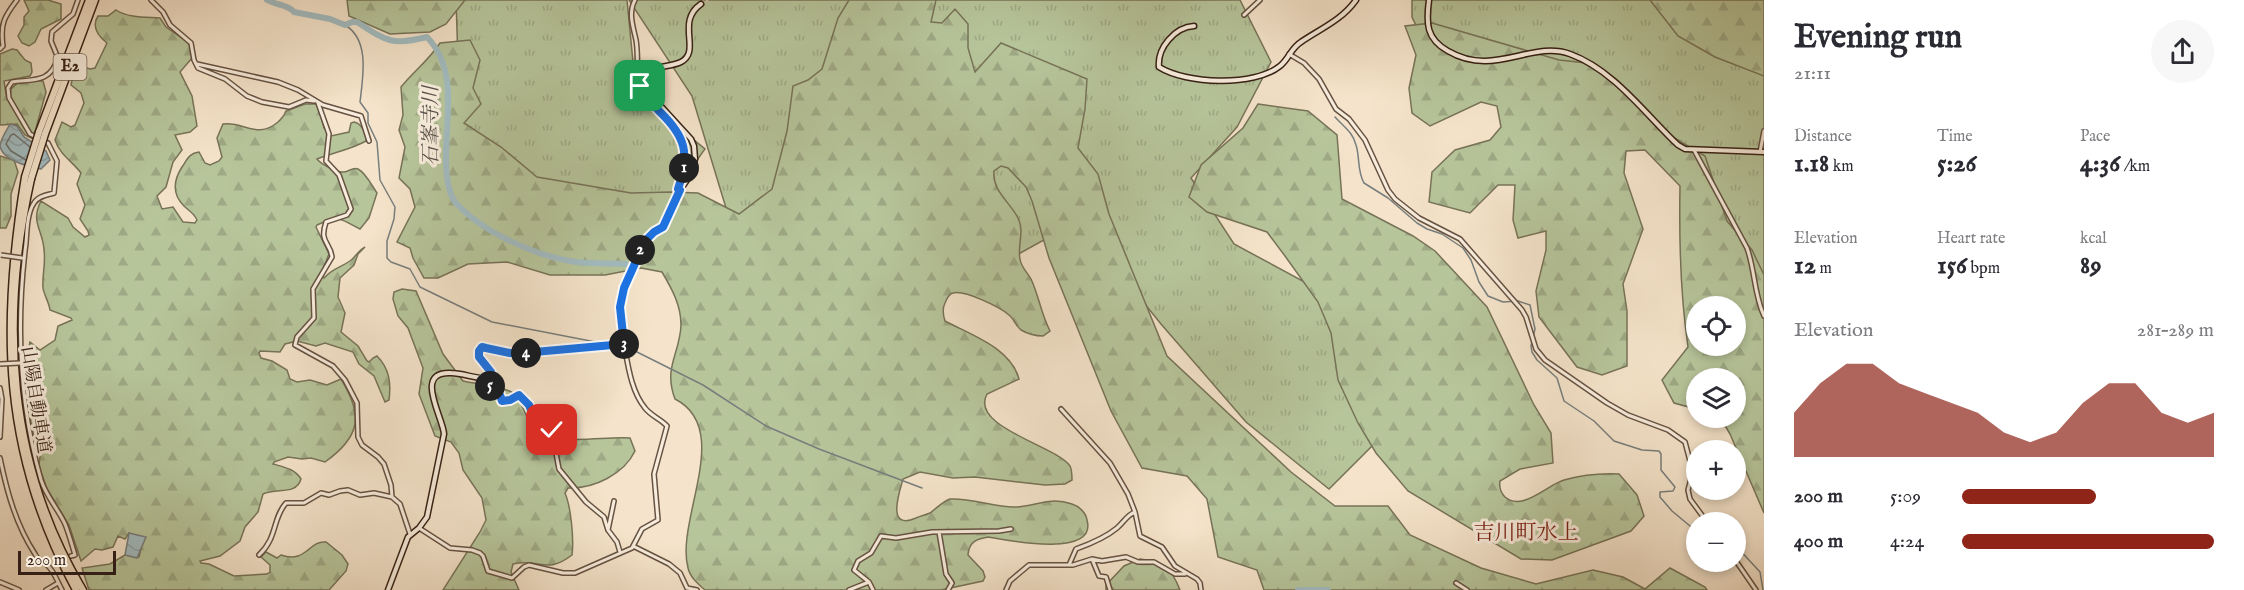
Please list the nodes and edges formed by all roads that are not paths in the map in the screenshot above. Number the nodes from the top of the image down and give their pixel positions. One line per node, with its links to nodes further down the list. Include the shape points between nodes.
1 (17, 0): 13 (street, via 2,18)
2 (78, 0): 26 (street, via 73,14 52,32 58,58 52,72 12,82 8,88 9,98 30,134 48,143 57,164 54,193 36,200 31,210)
3 (89, 0): 19 (highway, 山陽自動車道 / E2)
4 (95, 0): 19 (highway, 山陽自動車道 / E2)
5 (151, 0): 15 (street, via 170,25 191,43)
6 (635, 0): 24 (street, via 630,9 638,74 647,100 681,137 685,157)
7 (1260, 0): 11 (street)
8 (1356, 0): 14 (street, via 1332,23 1295,45)
9 (1429, 0): 21 (street, via 1429,34 1456,56 1488,62 1543,52 1569,54 1609,77 1678,145)
10 (701, 4): 24 (street, via 693,9 688,20 688,56 678,63 653,69 647,79 648,92 685,130 694,146 694,167)
11 (1244, 15)
12 (1194, 26): 14 (street, via 1184,27 1171,37 1160,53 1159,67 1173,74 1236,80 1273,71)
13 (0, 49)
14 (1289, 54): 40 (street, via 1319,79 1336,109 1365,140 1395,199 1419,218 1460,239 1522,310 1540,356 1607,403 1668,430 1685,442 1690,461 1688,490)
15 (195, 63): 16 (street, via 278,82); 16 (street, via 254,100 289,107)
16 (314, 101): 17 (street)
17 (318, 103): 20 (street, via 361,116); 37 (street, via 329,134 326,161 339,175 351,208 326,222 323,239 332,257 313,289 314,318 295,345 333,366 345,380 357,403 358,437 384,464)
18 (1764, 131): 22 (street)
19 (42, 133): 23 (highway, 山陽自動車道 / E2, bridge)
20 (369, 141)
21 (1694, 150): 22 (street); 27 (street, via 1747,248)
22 (1762, 152)
23 (28, 178): 61 (highway, 山陽自動車道 / E2, via 8,264 4,324 8,387 32,493); 62 (highway, 山陽自動車道 / E2, via 11,294 15,396 37,491)
24 (680, 190): 28 (street, via 663,227 645,241 624,288 620,307)
25 (1, 255): 26 (street, bridge)
26 (23, 258): 29 (street)
27 (1764, 316)
28 (624, 344): 31 (street, via 523,353 482,347 479,357 491,372); 46 (street, via 630,377 641,402 667,426 654,474 658,520 642,529)
29 (21, 363): 30 (street, bridge); 49 (street, via 37,465 49,499 65,524 75,555)
30 (0, 364)
31 (484, 379): 41 (street, via 450,372 436,377 432,383 444,435 430,507); 43 (street, via 502,401 519,395 529,405 538,425 551,427 559,469 606,520)
32 (0, 388): 33 (street)
33 (1, 394): 35 (street)
34 (1061, 409): 39 (street, via 1110,463)
35 (0, 436)
36 (0, 458): 56 (street, via 20,527 35,555 51,566)
37 (392, 497): 45 (street, via 400,504); 48 (street, via 374,493 363,496 342,490 319,494 304,503 286,503 270,543)
38 (614, 501): 43 (street)
39 (1135, 512): 51 (street, via 1108,534 1076,549); 53 (street, via 1140,536 1162,548 1176,567)
40 (1700, 512)
41 (419, 528): 45 (street); 47 (street, via 450,548 480,553 488,571 512,578 529,565 575,573)
42 (1011, 529): 44 (street)
43 (608, 531): 47 (street)
44 (939, 532): 55 (street, via 896,538 881,536 871,553 854,566 854,572); 67 (street, via 946,574 952,584)
45 (410, 534): 63 (street)
46 (633, 546): 47 (street); 64 (street, via 669,564 680,573 687,588)
47 (620, 552)
48 (259, 555)
49 (71, 556)
50 (1092, 559): 51 (street); 53 (street, via 1126,557 1154,562 1175,574); 69 (street, via 1099,576 1106,577)
51 (1069, 564): 68 (street, via 1029,566 1010,581)
52 (1744, 572): 72 (street)
53 (1187, 574): 70 (street, via 1197,579)
54 (0, 582): 58 (street)
55 (870, 582): 65 (street); 66 (street)
56 (58, 583): 59 (street); 60 (street)
57 (1456, 583): 71 (street)
58 (19, 590)
59 (46, 590)
60 (62, 590)
61 (76, 590)
62 (82, 590)
63 (388, 590)
64 (697, 590)
65 (849, 590)
66 (873, 590)
67 (948, 590)
68 (1006, 590)
69 (1110, 590)
70 (1201, 590)
71 (1467, 590)
72 (1756, 590)

